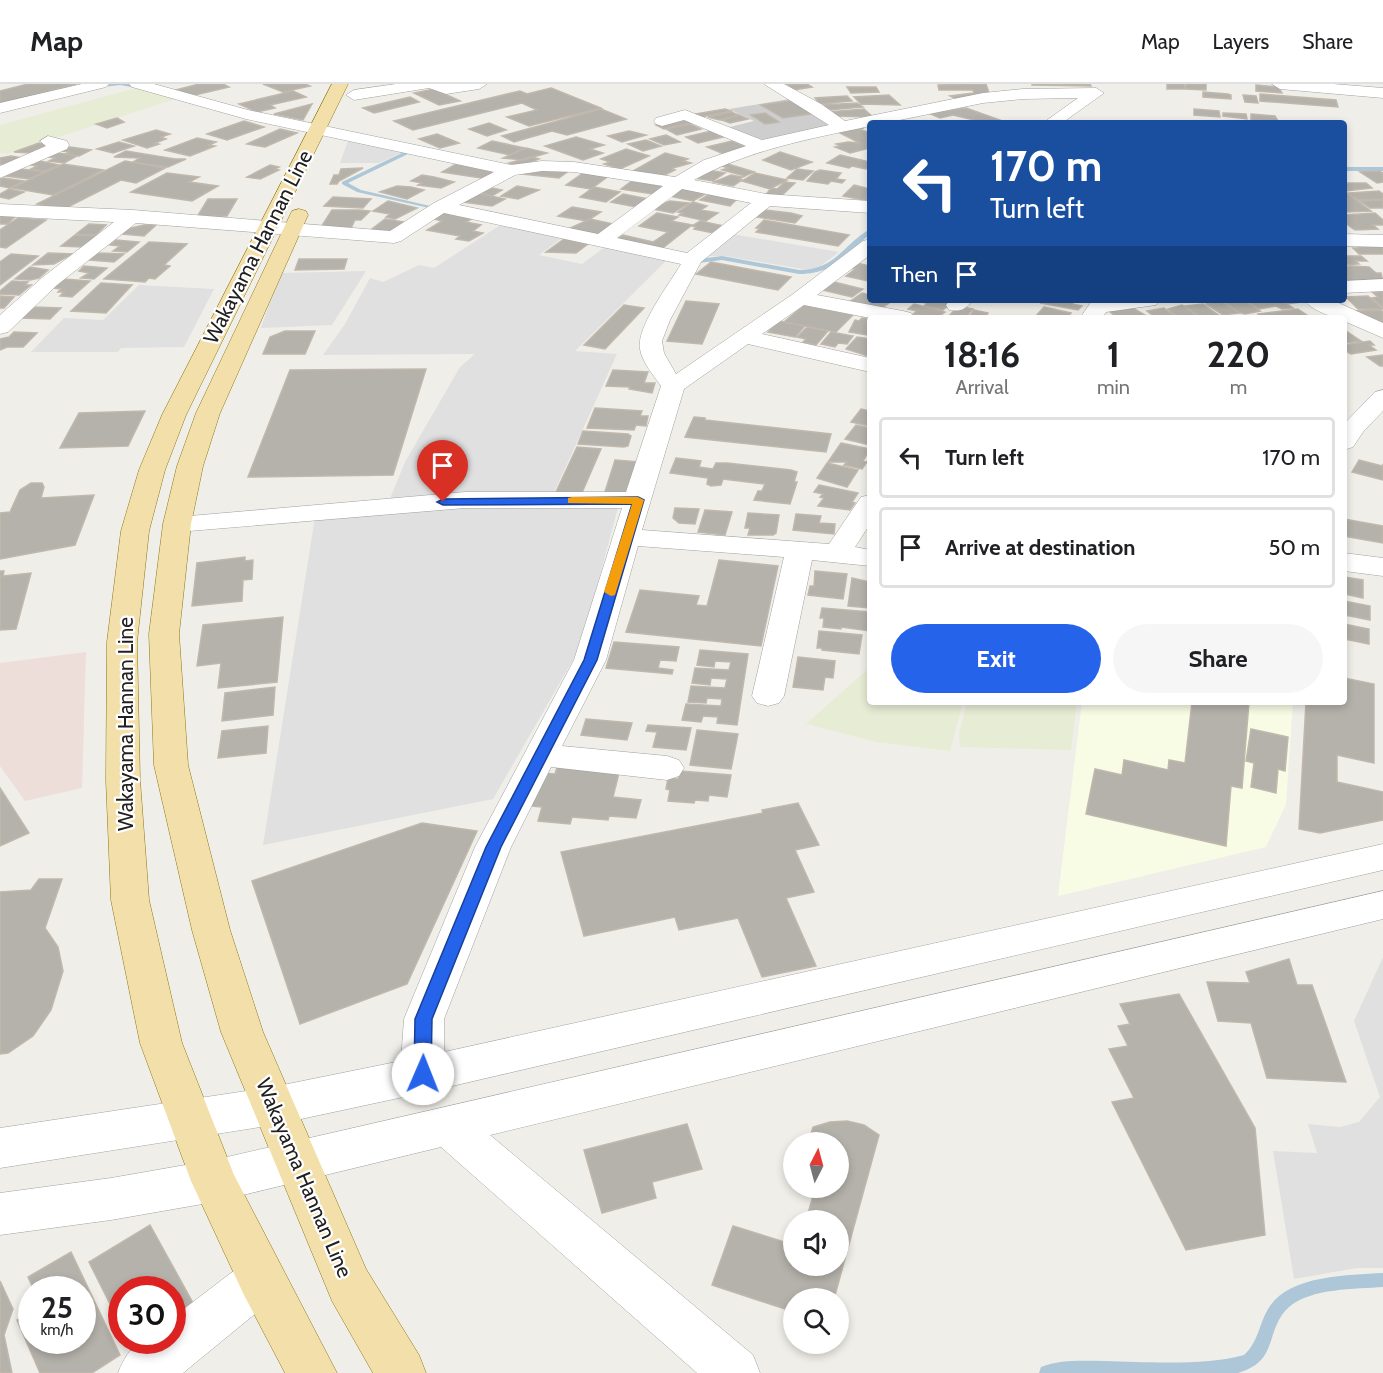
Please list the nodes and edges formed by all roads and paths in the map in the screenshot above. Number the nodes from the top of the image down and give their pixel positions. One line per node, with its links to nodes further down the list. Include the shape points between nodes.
1 (101, 84): 11 (street)
2 (137, 84): 19 (street)
3 (426, 84): 8 (street)
4 (433, 84): 5 (street, via 446,89)
5 (479, 84)
6 (772, 84): 18 (street)
7 (1280, 84): 10 (street)
8 (351, 88): 19 (main road, Wakayama Hannan Line)
9 (1096, 89): 12 (street, via 1003,96 935,106); 15 (street)
10 (1383, 93)
11 (0, 108)
12 (916, 114): 13 (street); 14 (street)
13 (878, 120)
14 (927, 120)
15 (1055, 120)
16 (662, 121): 21 (street, via 685,115)
17 (867, 122): 18 (street)
18 (841, 126): 21 (street)
19 (326, 131): 22 (street); 30 (main road, Wakayama Hannan Line)
20 (48, 141): 23 (street, via 61,145)
21 (761, 146): 24 (street, via 710,164)
22 (511, 170): 24 (street, via 562,166); 27 (street)
23 (0, 173)
24 (680, 183): 25 (street); 31 (street)
25 (766, 200): 26 (street); 35 (street)
26 (867, 207)
27 (439, 208): 30 (street, via 394,237); 31 (street)
28 (0, 210): 29 (street)
29 (133, 216): 30 (street); 43 (street, via 50,281)
30 (281, 228): 52 (main road, Wakayama Hannan Line, via 208,413 190,466); 66 (main road, Wakayama Hannan Line, via 174,415 152,470 135,531 122,642 123,780 130,900 161,1043)
31 (602, 240): 35 (street)
32 (1351, 240): 34 (street)
33 (867, 247): 38 (street)
34 (1377, 253)
35 (691, 262): 47 (street, via 652,334 650,348)
36 (1383, 285): 37 (street)
37 (1347, 287)
38 (800, 298): 41 (street); 45 (street)
39 (1130, 303): 42 (street, via 1099,308)
40 (1322, 303): 44 (street)
41 (889, 315)
42 (1093, 315)
43 (0, 327)
44 (1383, 331)
45 (744, 337): 46 (street); 47 (street)
46 (867, 364)
47 (673, 386): 50 (street)
48 (1383, 398): 49 (street)
49 (1347, 438)
50 (638, 500): 52 (street, via 465,500); 53 (street)
51 (867, 508): 55 (street)
52 (177, 524): 65 (main road, Wakayama Hannan Line, via 164,634 171,765 211,930 242,1032)
53 (627, 537): 54 (street); 60 (street, via 590,660)
54 (800, 550): 55 (street); 59 (street)
55 (837, 553): 56 (street)
56 (867, 558)
57 (1347, 562): 58 (street)
58 (1383, 567)
59 (768, 696)
60 (541, 755): 61 (street); 64 (street, via 494,847 424,1019)
61 (667, 768)
62 (1383, 857): 64 (street)
63 (1383, 905): 67 (street)
64 (423, 1074): 65 (street)
65 (273, 1106): 66 (street); 69 (main road, Wakayama Hannan Line)
66 (192, 1119): 68 (street); 70 (main road, Wakayama Hannan Line)
67 (448, 1126): 69 (street); 76 (street)
68 (0, 1148)
69 (296, 1162): 70 (street); 75 (main road, Wakayama Hannan Line, via 349,1285)
70 (214, 1181): 71 (street); 72 (main road, Wakayama Hannan Line)
71 (0, 1214)
72 (261, 1279): 73 (street); 74 (main road, Wakayama Hannan Line)
73 (143, 1373)
74 (312, 1373)
75 (401, 1373)
76 (735, 1373)

